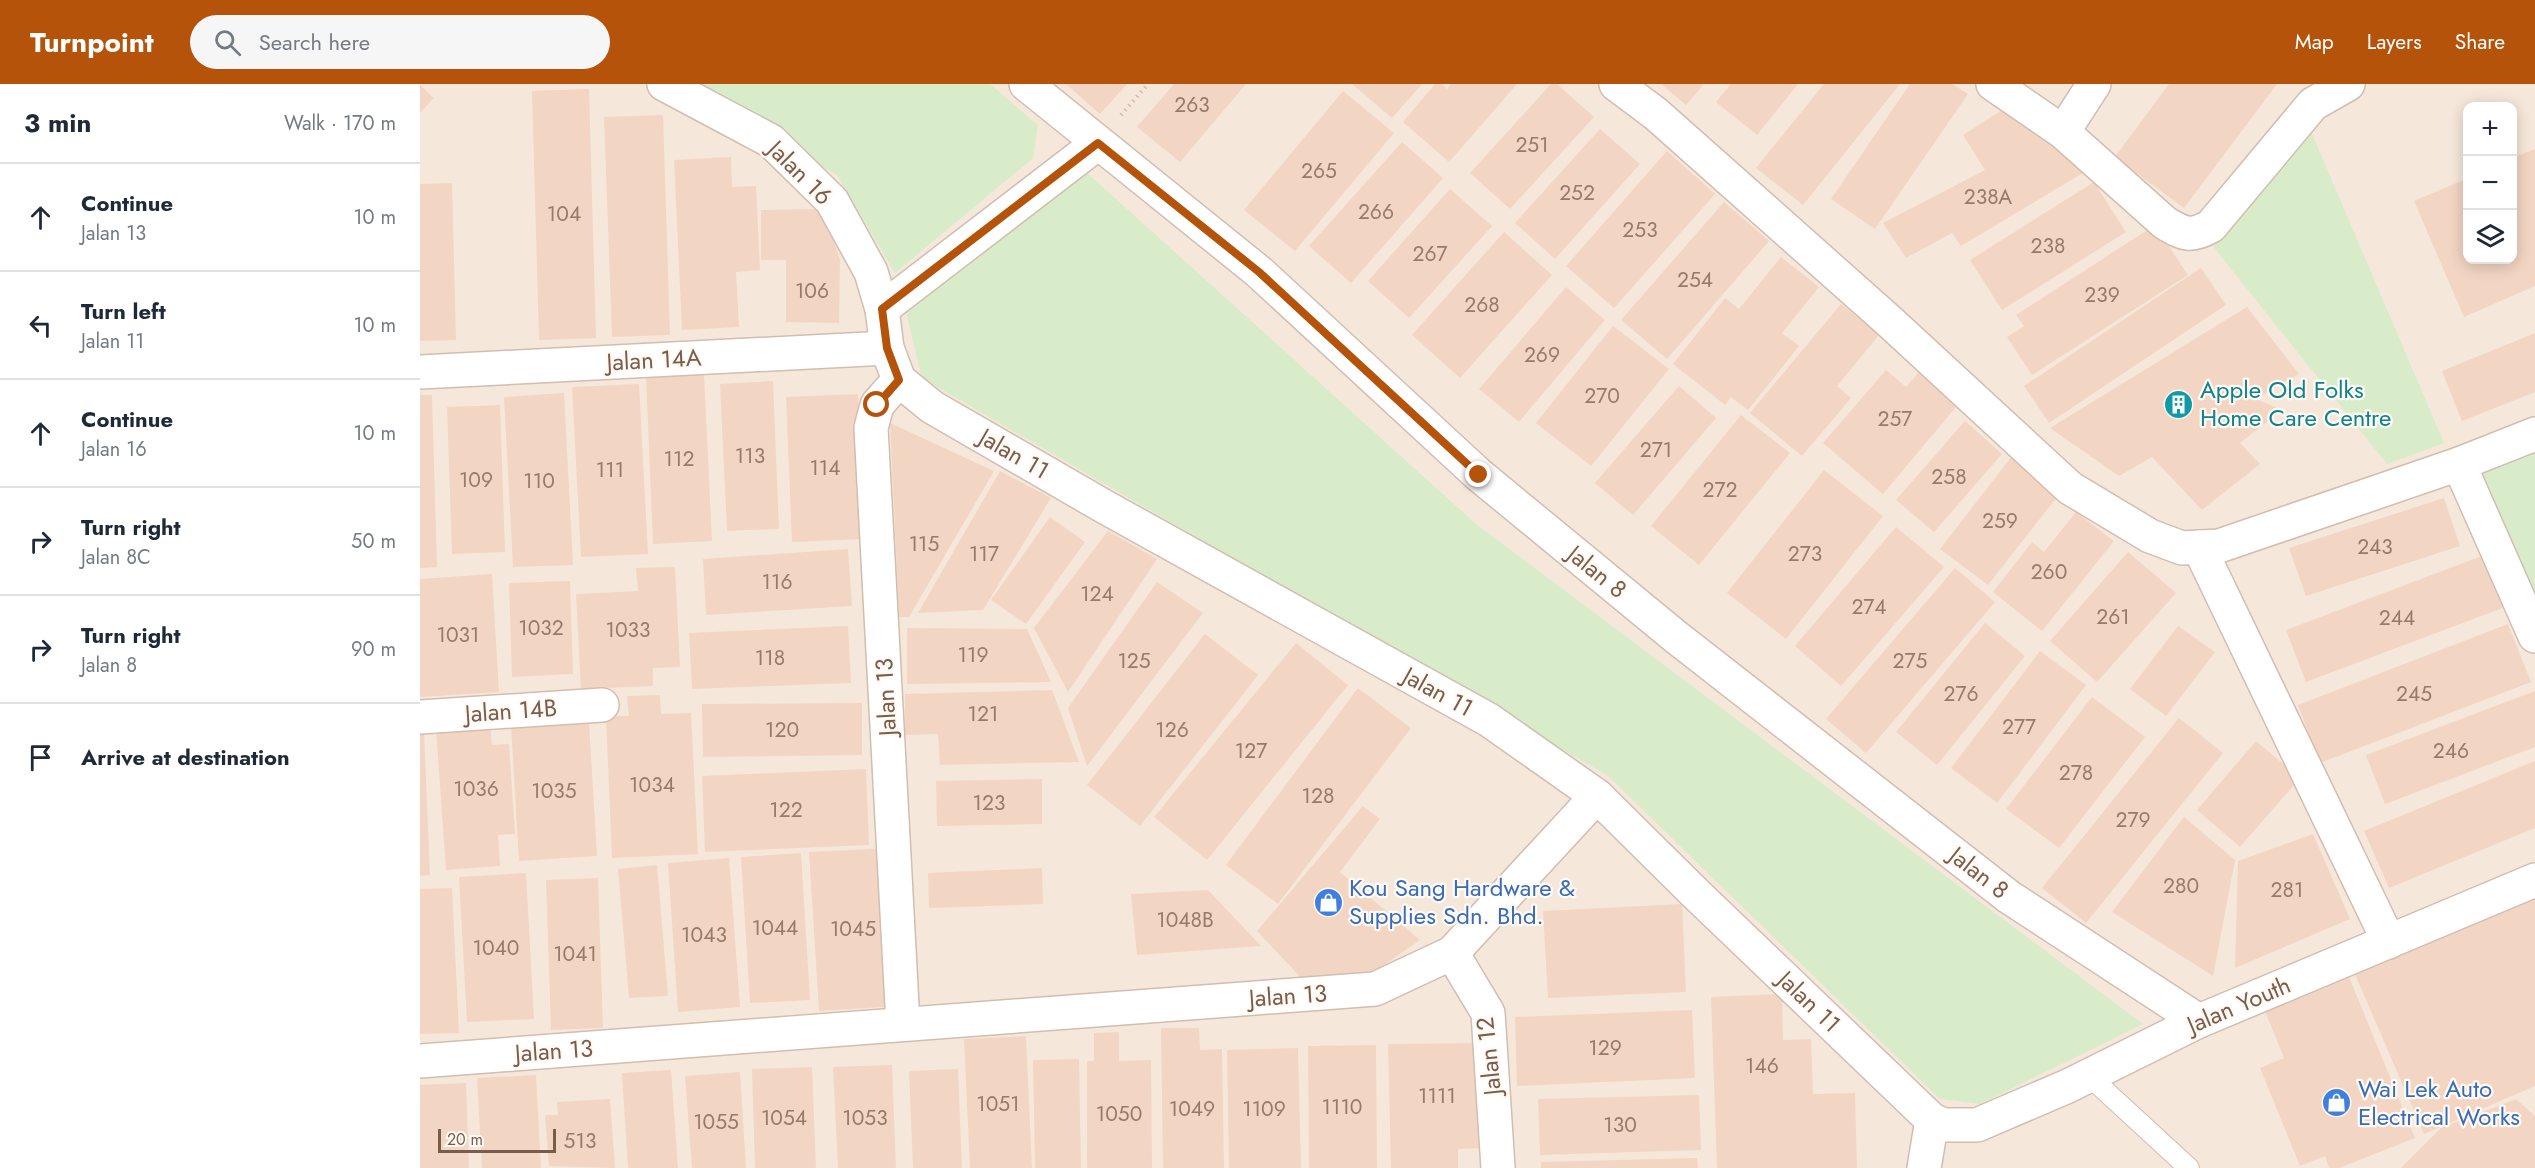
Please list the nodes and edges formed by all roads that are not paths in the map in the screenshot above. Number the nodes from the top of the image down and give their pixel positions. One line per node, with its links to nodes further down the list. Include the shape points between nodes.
1 (664, 84): 9 (street, Jalan 16, via 771,141 832,201 871,272)
2 (1026, 84): 8 (street, Jalan 8)
3 (1616, 84): 15 (street, via 1656,114 1889,321 2070,488 2150,536 2182,548)
4 (1993, 84): 7 (street)
5 (2094, 84): 7 (street)
6 (2348, 84): 7 (street, via 2313,104 2211,226 2198,233 2183,234 2165,223)
7 (2063, 132)
8 (1098, 143): 9 (street); 23 (street, Jalan 8, via 1259,272 1479,475 1676,637 2009,897)
9 (882, 309): 10 (street, Jalan 16)
10 (887, 348): 11 (street, Jalan 14A); 12 (street)
11 (420, 372)
12 (899, 380): 19 (street, Jalan 11, via 932,407 1489,720); 24 (street, Jalan 13, via 877,405 871,428)
13 (2535, 434): 14 (street)
14 (2459, 464): 15 (street, via 2219,546); 16 (street)
15 (2199, 547): 21 (street)
16 (2535, 636)
17 (602, 705): 18 (street, Jalan 14B)
18 (420, 717)
19 (1597, 796): 22 (street, Jalan 13); 27 (street, Jalan 11)
20 (2535, 880): 21 (street, Jalan Youth)
21 (2389, 942): 23 (street, Jalan Youth)
22 (1452, 953): 24 (street, Jalan 13, via 1375,989); 28 (street, Jalan 12, via 1488,1013)
23 (2199, 1021): 26 (street, Jalan Youth)
24 (903, 1024): 25 (street, Jalan 13)
25 (420, 1061)
26 (2089, 1076): 27 (street, Jalan Youth, via 1977,1125); 30 (lane)
27 (1938, 1123): 29 (street)
28 (1498, 1168)
29 (1924, 1168)
30 (2189, 1168)

